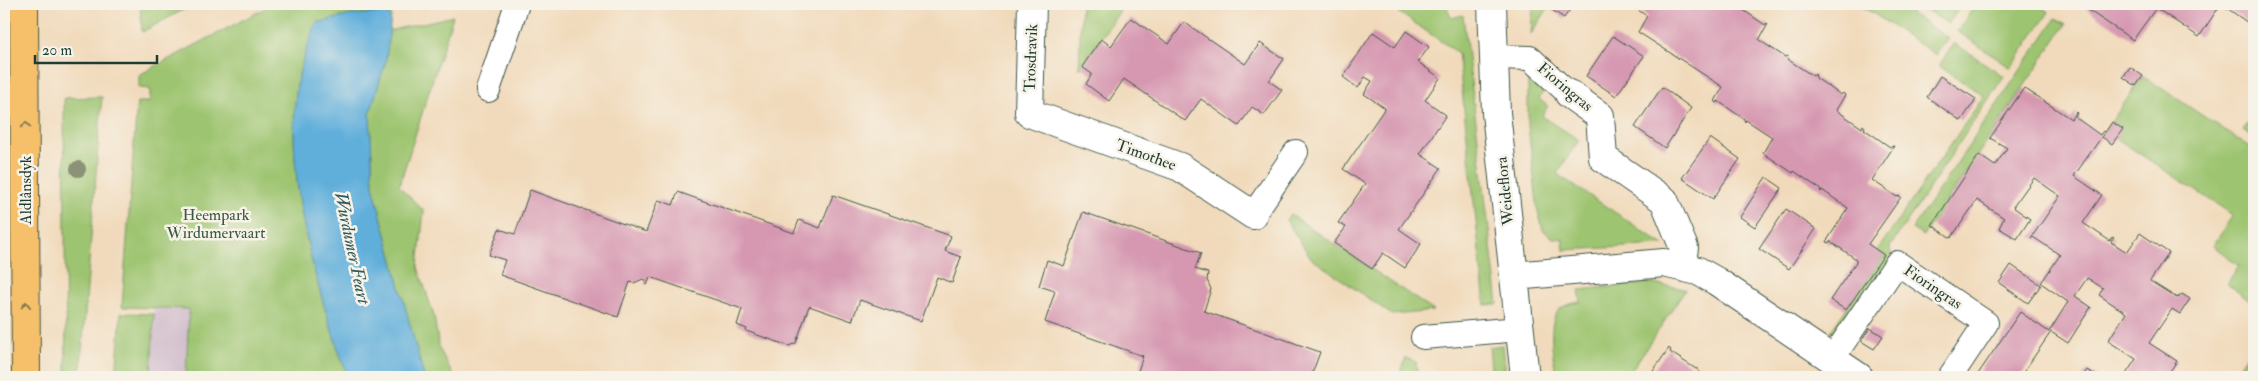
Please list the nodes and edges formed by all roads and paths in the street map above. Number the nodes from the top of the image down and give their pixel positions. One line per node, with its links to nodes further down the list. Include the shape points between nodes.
1 (24, 4): 16 (main road, Aldlânsdyk, one-way to 1)
2 (517, 4): 6 (lane)
3 (1032, 4): 8 (street, Trosdravik)
4 (1492, 4): 5 (street, Weideflora)
5 (1495, 57): 7 (lane, Fioringras, via 1530,58); 12 (street, Weideflora, via 1496,113)
6 (488, 90)
7 (1569, 94): 11 (street, Fioringras, via 1600,116 1603,158 1664,200 1684,248)
8 (1029, 113): 10 (street, Timothee, via 1180,167)
9 (1296, 152): 10 (lane)
10 (1253, 215)
11 (1681, 266): 12 (street, Fioringras, via 1644,263); 15 (street, Fioringras, via 1716,281)
12 (1514, 276): 13 (street, Weideflora)
13 (1520, 329): 14 (lane); 17 (street, Weideflora)
14 (1423, 338)
15 (1846, 371): 18 (lane, Fioringras, via 1897,263 1986,323)
16 (26, 377)
17 (1525, 377)
18 (1950, 377)

